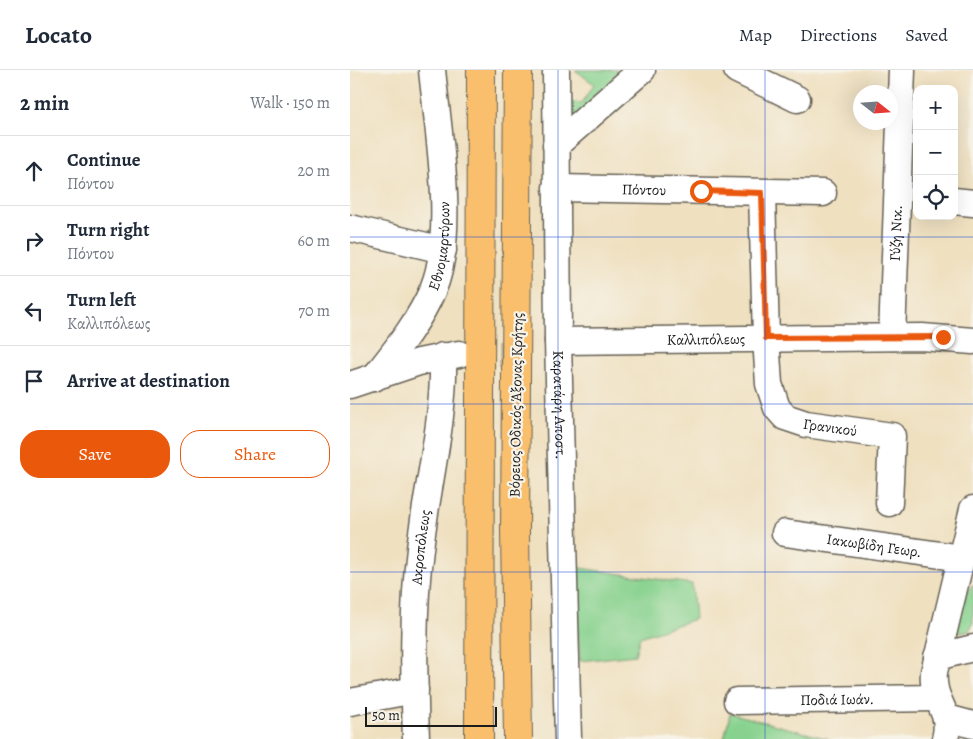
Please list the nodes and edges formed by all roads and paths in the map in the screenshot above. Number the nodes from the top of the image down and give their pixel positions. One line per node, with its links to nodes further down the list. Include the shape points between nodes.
1 (432, 70): 17 (street, Εθνομαρτύρων, via 442,172)
2 (481, 70): 36 (highway)
3 (518, 70): 37 (highway, Βόρειος Οδικός Άξονας Κρήτης, via 515,530)
4 (556, 70): 9 (street, Καρατάρη Αποστ.)
5 (642, 70): 9 (street)
6 (737, 70): 8 (street)
7 (902, 70): 13 (street, Γύζη Νικ.)
8 (797, 100)
9 (556, 146): 10 (street, Καρατάρη Αποστ.)
10 (556, 188): 11 (street, Πόντου); 21 (street, Καρατάρη Αποστ.)
11 (762, 193): 12 (street, Πόντου); 19 (street)
12 (823, 193)
13 (907, 198): 18 (street, Γύζη Νικ.)
14 (958, 202): 15 (street)
15 (973, 203)
16 (350, 228): 17 (street)
17 (444, 250): 22 (street, Εθνομαρτύρων, via 434,288 425,306)
18 (892, 337): 19 (street, Καλλιπόλεως); 20 (street, Καλλιπόλεως, via 943,337)
19 (766, 338): 21 (street, Καλλιπόλεως); 24 (street, Γρανικού, via 771,393 776,408 785,417 806,424 892,436)
20 (973, 341)
21 (551, 350): 38 (street, Καρατάρη Αποστ.)
22 (374, 378): 23 (street); 30 (street, Ακροπόλεως, via 451,355 439,416 417,580)
23 (350, 385)
24 (889, 503)
25 (973, 509): 27 (street)
26 (785, 533): 27 (street, Ιακωβίδη Γεωρ.)
27 (965, 567): 29 (street)
28 (973, 648): 29 (street)
29 (937, 657): 33 (street, via 933,682)
30 (415, 690): 32 (street); 35 (street, Ακροπόλεως)
31 (737, 700): 33 (street, Ποδιά Ιωάν.)
32 (350, 702)
33 (943, 718): 34 (street, Ποδιά Ιωάν.)
34 (973, 725)
35 (416, 739)
36 (479, 739)
37 (518, 739)
38 (568, 739)

